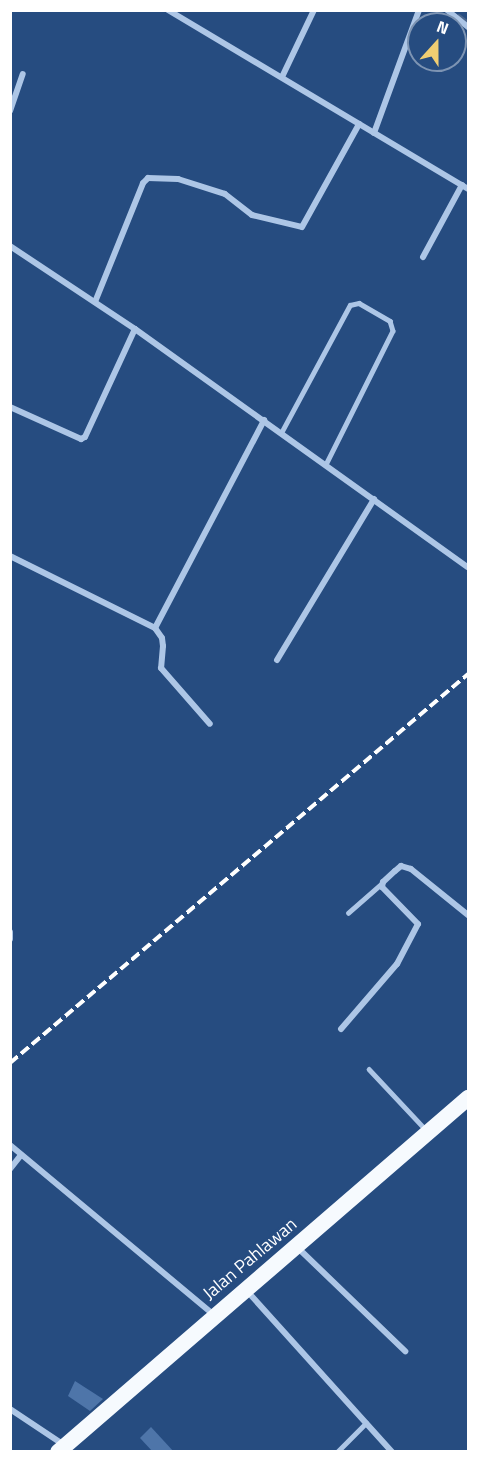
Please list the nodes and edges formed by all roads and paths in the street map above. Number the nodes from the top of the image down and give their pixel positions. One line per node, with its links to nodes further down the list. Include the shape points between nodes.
1 (168, 10): 7 (street)
2 (314, 10): 7 (street)
3 (419, 10): 10 (street)
4 (447, 10): 5 (street)
5 (468, 27)
6 (24, 74): 8 (street)
7 (282, 77): 9 (street)
8 (10, 111)
9 (359, 124): 10 (street); 15 (street, via 302,227 252,215 225,194 178,179 148,178)
10 (374, 133): 11 (street)
11 (462, 184): 12 (street); 14 (street)
12 (468, 189)
13 (10, 246): 15 (street)
14 (423, 257)
15 (95, 302): 16 (street)
16 (135, 329): 17 (street, via 85,437 81,439); 18 (street)
17 (10, 407)
18 (264, 420): 19 (street); 24 (street)
19 (281, 433): 20 (street); 20 (lane, via 350,305 359,303 390,321 393,331)
20 (326, 465): 21 (street)
21 (374, 499): 23 (street); 25 (street)
22 (10, 556): 24 (street)
23 (468, 567)
24 (155, 628): 26 (street, via 162,638 161,668)
25 (277, 660)
26 (210, 724)
27 (381, 884): 28 (lane); 29 (street, via 404,866); 32 (street, via 418,924 397,964)
28 (348, 913)
29 (468, 915)
30 (10, 932): 31 (street)
31 (10, 939)
32 (340, 1029)
33 (369, 1069): 35 (lane)
34 (468, 1098): 35 (highway, Jalan Pahlawan)
35 (428, 1132): 39 (highway, Jalan Pahlawan)
36 (10, 1145): 37 (street)
37 (21, 1155): 38 (street); 41 (street)
38 (10, 1169)
39 (296, 1245): 40 (highway, Jalan Pahlawan); 42 (street)
40 (245, 1288): 41 (highway, Jalan Pahlawan); 44 (street)
41 (214, 1315): 45 (highway, Jalan Pahlawan)
42 (405, 1351)
43 (10, 1410): 45 (street)
44 (366, 1423): 46 (lane); 47 (street)
45 (61, 1448)
46 (337, 1452)
47 (392, 1452)

